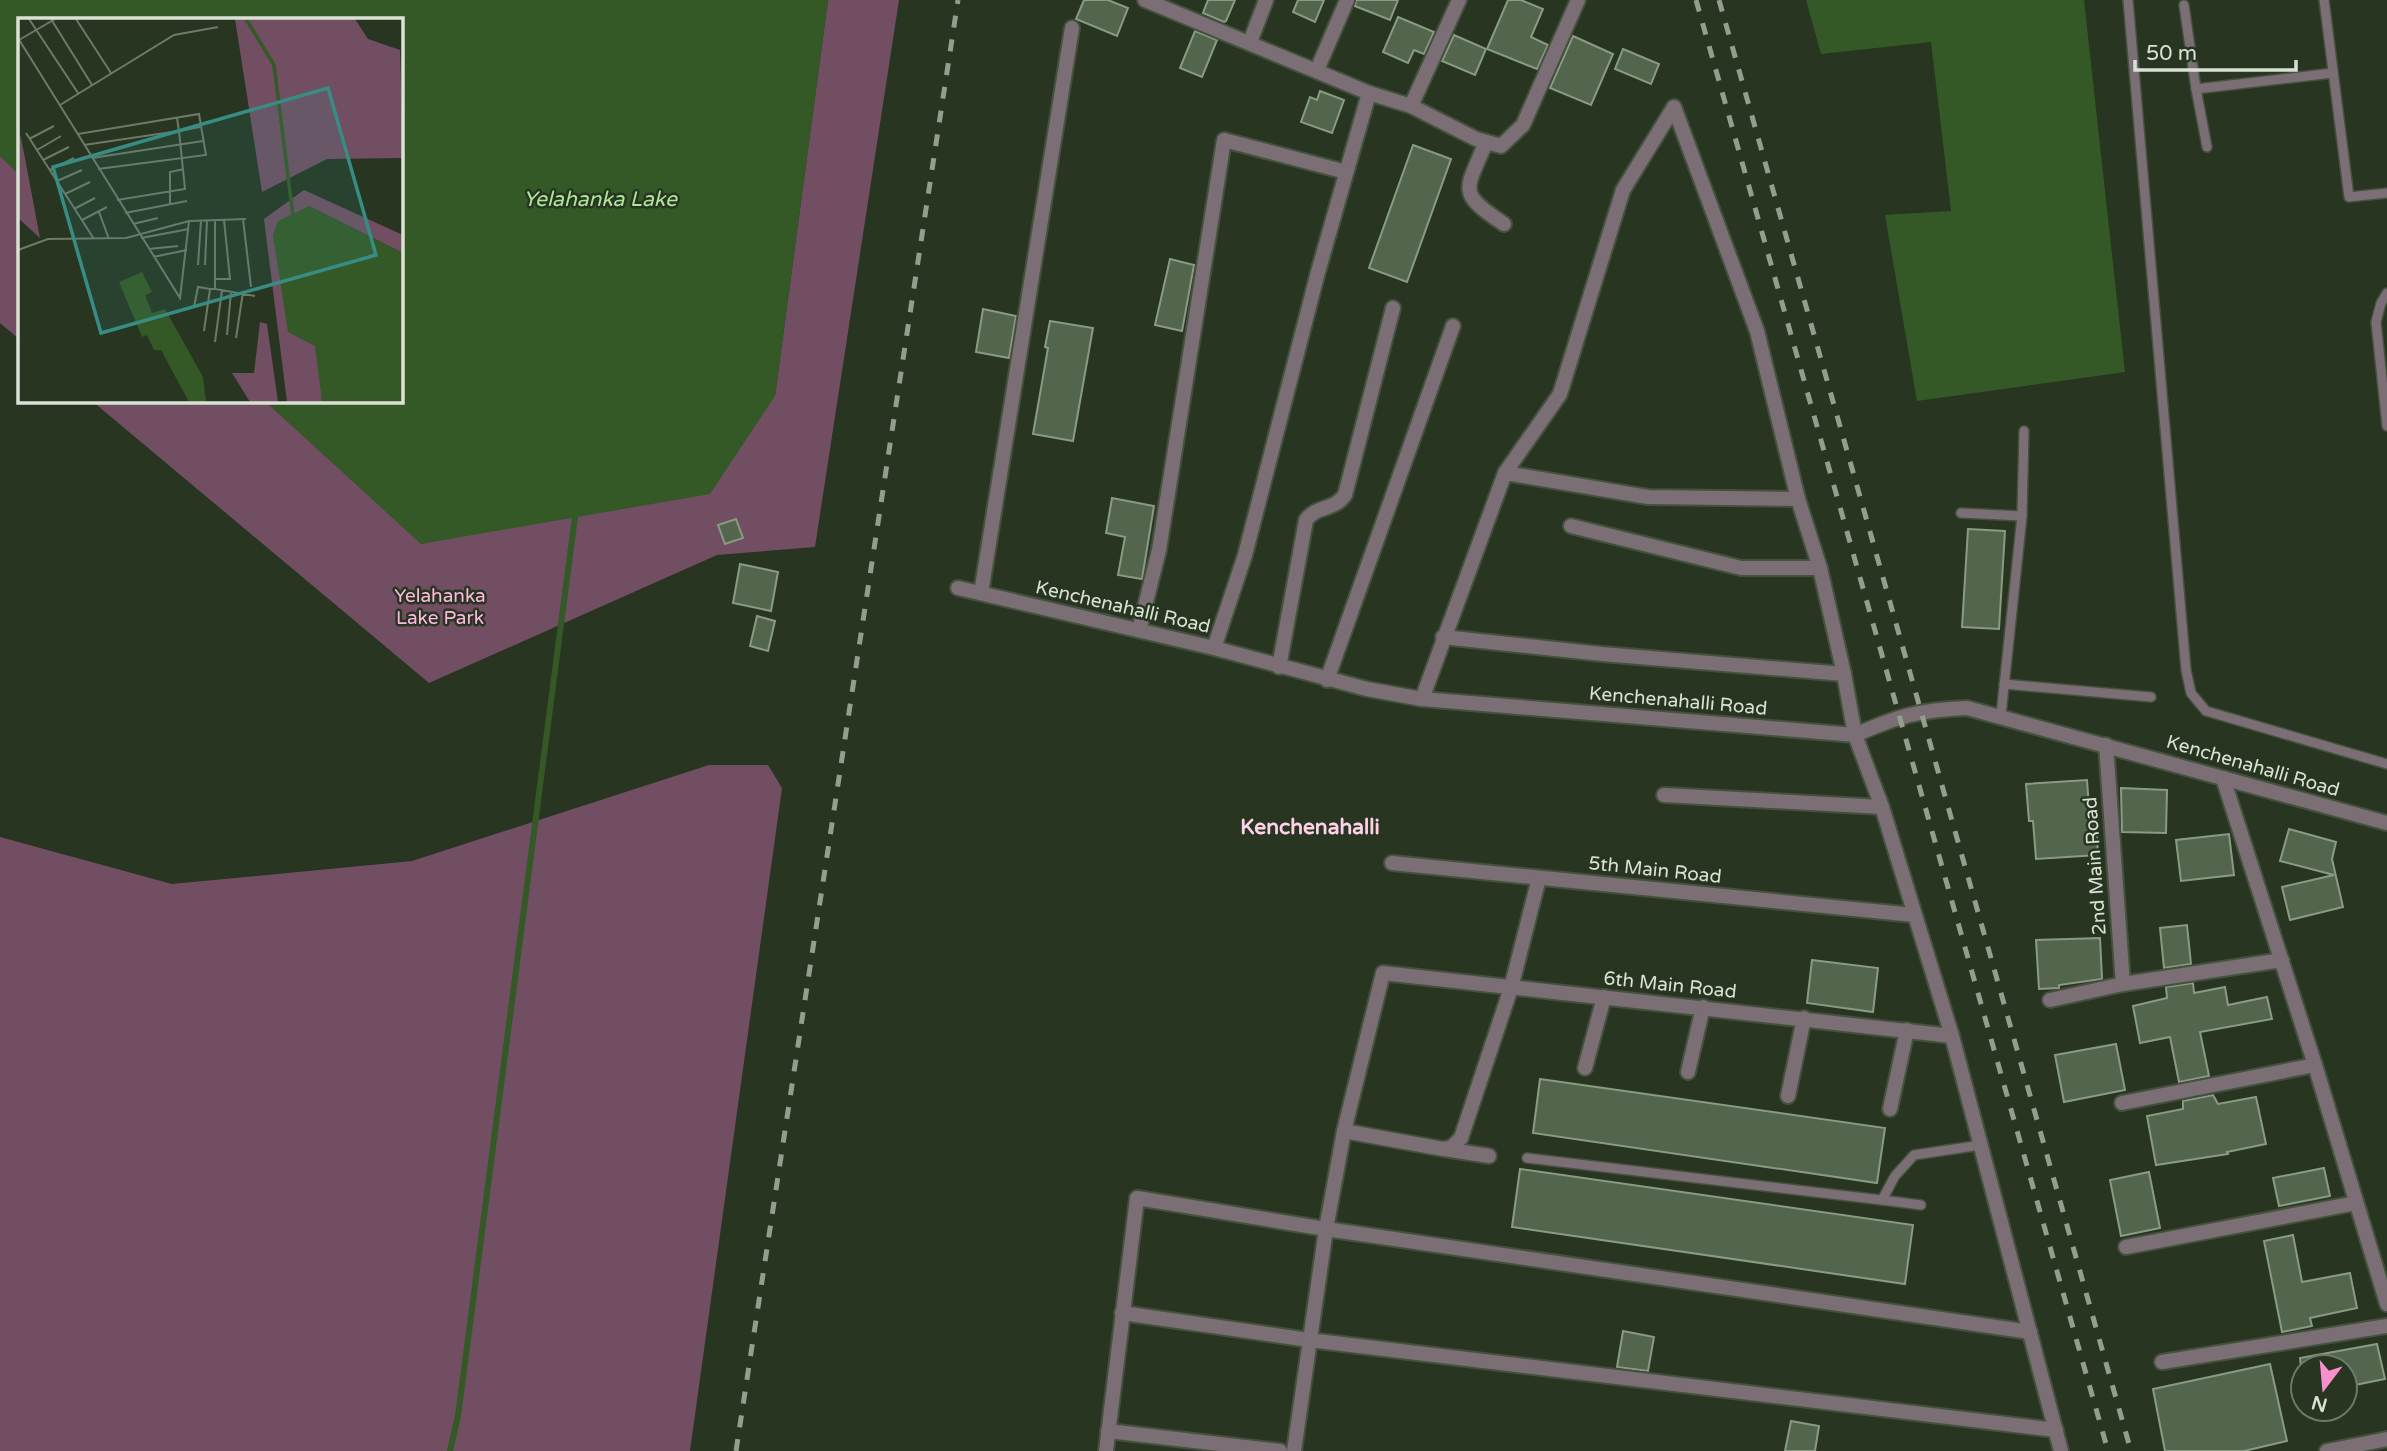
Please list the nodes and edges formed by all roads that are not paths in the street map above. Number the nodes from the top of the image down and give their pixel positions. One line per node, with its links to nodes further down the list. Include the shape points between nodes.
1 (1266, 0): 10 (street)
2 (1347, 0): 11 (street)
3 (1460, 0): 15 (street)
4 (1578, 0): 16 (street, via 1522,125 1501,146)
5 (2128, 0): 46 (lane, via 2191,693 2206,711)
6 (2323, 0): 12 (lane)
7 (1148, 1): 10 (street)
8 (2184, 5): 13 (lane)
9 (1072, 29): 33 (street)
10 (1250, 43): 11 (street)
11 (1317, 70): 14 (street)
12 (2333, 73): 13 (lane); 19 (lane, via 2349,197)
13 (2196, 89): 17 (lane)
14 (1369, 93): 15 (street); 18 (street)
15 (1411, 106): 16 (street)
16 (1486, 142): 20 (street, via 1469,185 1471,197)
17 (2207, 147)
18 (1346, 172): 34 (street, via 1224,139 1159,550); 36 (street, via 1245,555)
19 (2387, 193)
20 (1504, 224)
21 (2387, 293): 24 (lane, via 2377,312 2376,331)
22 (1393, 308): 37 (street, via 1345,495 1338,504 1312,513 1306,520)
23 (1453, 326): 39 (street)
24 (2387, 426)
25 (2024, 431): 29 (lane)
26 (1505, 473): 27 (street, via 1648,497); 27 (street, via 1560,394 1623,190 1674,107 1757,331); 35 (street)
27 (1798, 499): 31 (street)
28 (1961, 513): 29 (lane)
29 (2022, 516): 40 (lane)
30 (1571, 526): 31 (street, via 1741,568)
31 (1820, 568): 38 (street)
32 (958, 587): 33 (street, Kenchenahalli Road)
33 (981, 593): 34 (street, Kenchenahalli Road)
34 (1139, 630): 36 (street, Kenchenahalli Road)
35 (1443, 637): 38 (street); 42 (street)
36 (1214, 648): 37 (street, Kenchenahalli Road)
37 (1279, 667): 39 (street, Kenchenahalli Road)
38 (1844, 674): 44 (street)
39 (1327, 680): 42 (street, Kenchenahalli Road)
40 (2004, 684): 41 (lane); 43 (lane)
41 (2151, 697)
42 (1422, 699): 44 (street, Kenchenahalli Road)
43 (2001, 715): 44 (street, Kenchenahalli Road, via 1967,708 1919,711); 45 (street, Kenchenahalli Road)
44 (1855, 735): 49 (street)
45 (2106, 745): 47 (street, Kenchenahalli Road); 55 (street, 2nd Main Road)
46 (2387, 764)
47 (2223, 778): 50 (street, Kenchenahalli Road); 54 (street)
48 (1664, 795): 49 (street)
49 (1882, 807): 53 (street)
50 (2387, 823)
51 (1392, 863): 52 (street, 5th Main Road)
52 (1539, 878): 53 (street, 5th Main Road); 56 (street)
53 (1914, 915): 62 (street)
54 (2282, 960): 55 (street); 63 (street)
55 (2123, 984): 58 (street)
56 (1511, 988): 57 (street, 6th Main Road); 69 (street, 6th Main Road, via 1383,973); 71 (street, via 1461,1138)
57 (1604, 997): 59 (street, 6th Main Road); 64 (street)
58 (2050, 1000)
59 (1703, 1007): 60 (street, 6th Main Road); 65 (street)
60 (1804, 1018): 61 (street, 6th Main Road); 66 (street)
61 (1907, 1030): 62 (street, 6th Main Road); 68 (street)
62 (1952, 1036): 70 (street)
63 (2315, 1065): 67 (street); 75 (street)
64 (1586, 1068)
65 (1688, 1072)
66 (1788, 1096)
67 (2122, 1103)
68 (1890, 1109)
69 (1344, 1131): 71 (street); 77 (street)
70 (1981, 1145): 74 (lane, via 1914,1155); 82 (street)
71 (1443, 1149): 72 (street)
72 (1489, 1156)
73 (1527, 1158): 74 (lane)
74 (1882, 1200): 76 (lane)
75 (2356, 1203): 78 (street); 79 (street)
76 (1921, 1205)
77 (1326, 1229): 80 (street, via 1137,1198); 82 (street); 83 (street)
78 (2126, 1247)
79 (2387, 1304)
80 (1122, 1313): 83 (street); 86 (street)
81 (2387, 1326): 84 (street)
82 (2030, 1332): 85 (street)
83 (1309, 1340): 85 (street); 90 (street)
84 (2162, 1362)
85 (2056, 1430): 91 (street)
86 (1108, 1431): 88 (street); 89 (street)
87 (2387, 1440): 92 (street)
88 (1106, 1451)
89 (1280, 1451)
90 (1294, 1451)
91 (2061, 1451)
92 (2327, 1451)

